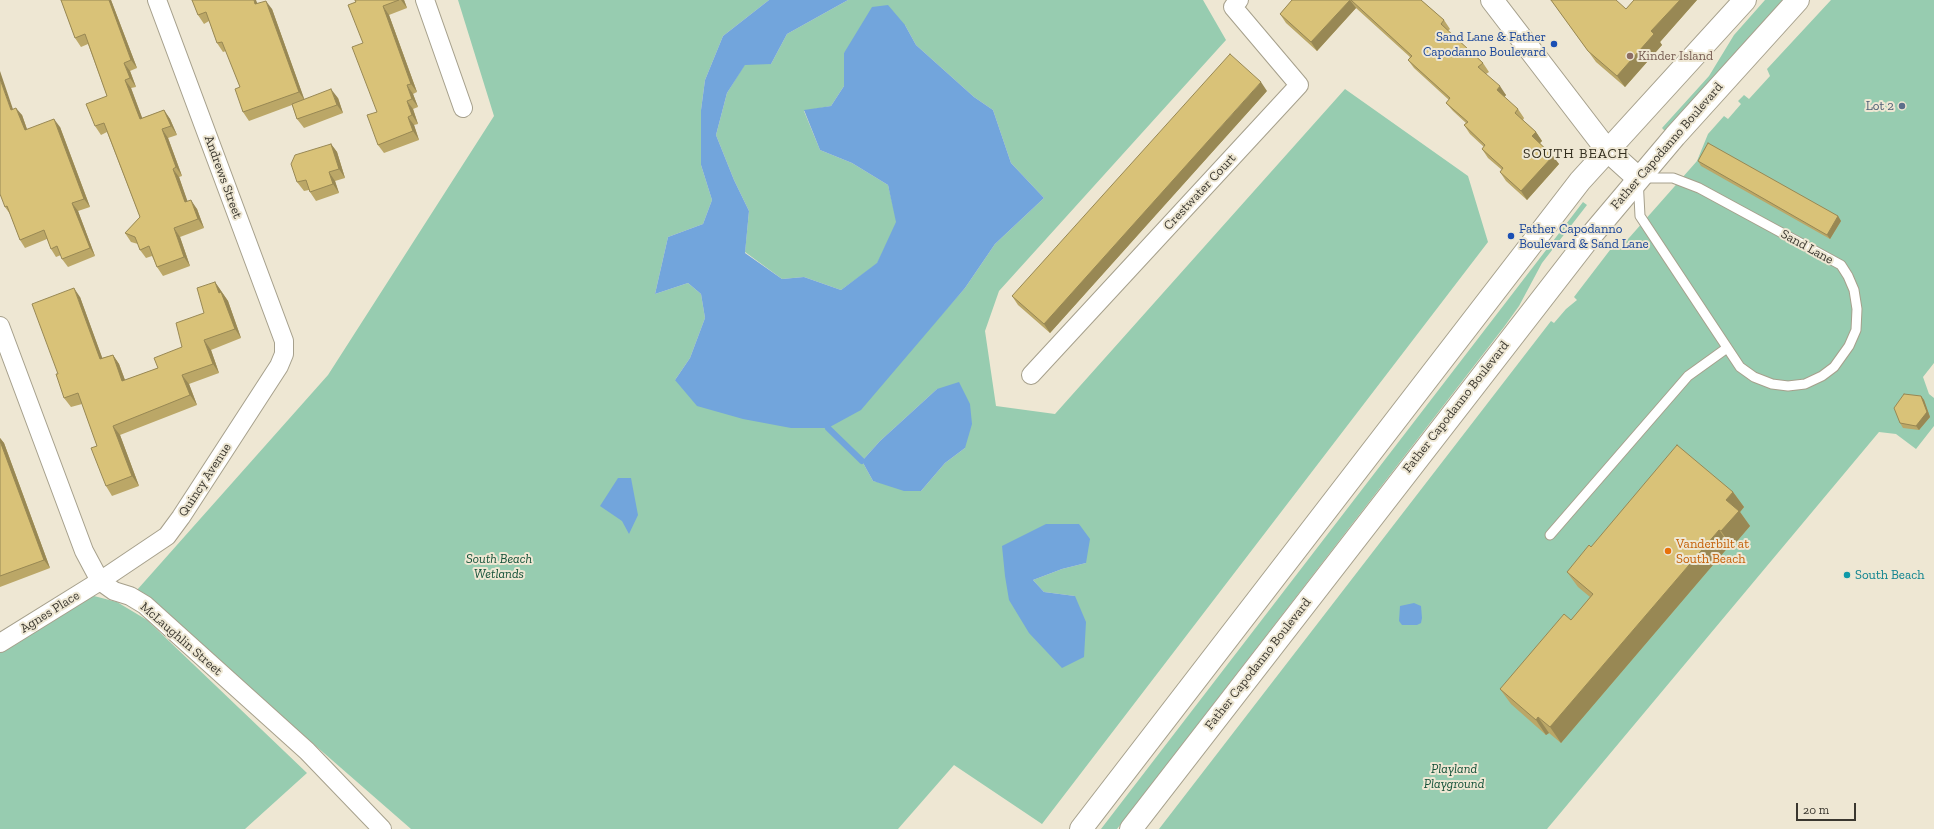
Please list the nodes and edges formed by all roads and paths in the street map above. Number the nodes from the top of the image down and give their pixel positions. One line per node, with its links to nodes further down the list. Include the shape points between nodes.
1 (157, 0): 12 (street, Andrews Street, via 284,341)
2 (425, 0): 7 (street)
3 (1492, 0): 8 (main road)
4 (1745, 0): 8 (main road)
5 (1798, 0): 9 (main road, Father Capodanno Boulevard)
6 (1236, 4): 13 (street, Crestwater Court, via 1299,85)
7 (464, 108)
8 (1607, 150): 9 (main road); 18 (main road, via 1575,187)
9 (1638, 178): 11 (lane, Sand Lane, via 1640,216); 11 (lane, Sand Lane, via 1673,178 1699,188 1841,265 1848,276 1854,290 1857,309 1856,330 1840,361 1822,376 1805,384 1772,384 1754,377 1740,367); 19 (main road, Father Capodanno Boulevard, via 1504,345)
10 (0, 326): 15 (street, via 84,551)
11 (1727, 348): 14 (lane, via 1688,376)
12 (284, 354): 15 (street, Quincy Avenue, via 279,366 182,517 167,536)
13 (1031, 375)
14 (1550, 535)
15 (100, 581): 16 (street, Agnes Place); 17 (street, McLaughlin Street, via 145,605 307,751)
16 (0, 643)
17 (382, 829)
18 (1081, 829)
19 (1131, 829)

